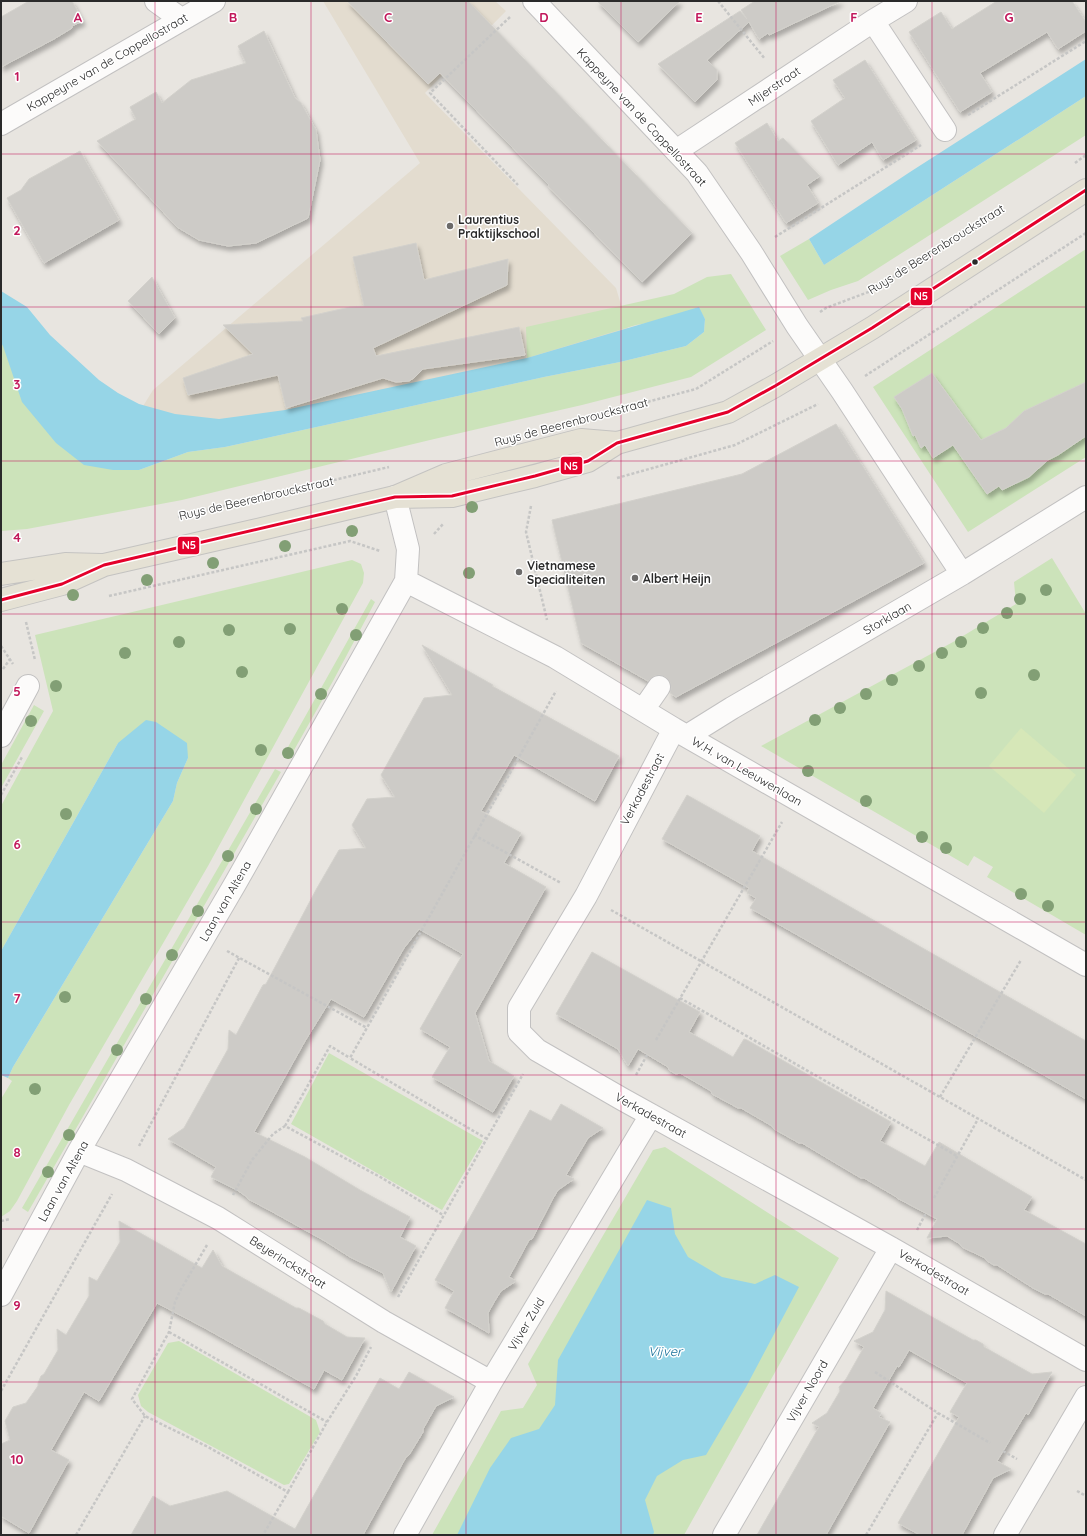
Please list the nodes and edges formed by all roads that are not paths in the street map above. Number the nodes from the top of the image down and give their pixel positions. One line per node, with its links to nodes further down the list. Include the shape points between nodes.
1 (156, 1): 5 (street)
2 (214, 1): 5 (street, Kappeyne van de Coppellostraat)
3 (534, 1): 9 (street, Kappeyne van de Coppellostraat)
4 (906, 1): 6 (street, Mijerstraat)
5 (181, 19): 7 (street, Kappeyne van de Coppellostraat)
6 (873, 21): 8 (street); 9 (street, Mijerstraat)
7 (1, 124)
8 (945, 130)
9 (676, 151): 11 (street, Kappeyne van de Coppellostraat, via 697,173)
10 (1086, 190): 11 (main road, Ruys de Beerenbrouckstraat)
11 (820, 359): 12 (main road, Ruys de Beerenbrouckstraat, via 728,412); 17 (street, Kappeyne van de Coppellostraat)
12 (617, 443): 13 (main road, Ruys de Beerenbrouckstraat, via 581,440 446,475); 13 (main road, Ruys de Beerenbrouckstraat, via 588,461 527,478 452,496)
13 (395, 497): 15 (main road, Ruys de Beerenbrouckstraat); 18 (street, Laan van Altena, via 408,549)
14 (1086, 497): 17 (street, Storklaan)
15 (104, 565): 16 (main road, Ruys de Beerenbrouckstraat, via 65,564); 19 (main road, Ruys de Beerenbrouckstraat, via 62,584)
16 (1, 574)
17 (962, 574): 23 (street, Storklaan, via 738,704)
18 (406, 580): 22 (street, W.H. van Leeuwenlaan, via 563,661); 27 (street, Laan van Altena)
19 (1, 600)
20 (28, 686): 24 (street)
21 (659, 687): 22 (street)
22 (643, 710): 23 (street, W.H. van Leeuwenlaan)
23 (680, 732): 25 (street, W.H. van Leeuwenlaan); 26 (street, Verkadestraat, via 519,1008 519,1032 537,1050)
24 (1, 736)
25 (1086, 965)
26 (651, 1115): 28 (street, Verkadestraat); 32 (street, Vijver Zuid)
27 (80, 1151): 29 (street, Laan van Altena); 32 (street, Beyerinckstraat, via 126,1170 220,1220 384,1322)
28 (891, 1248): 31 (street, Verkadestraat); 35 (street, Vijver Noord)
29 (8, 1265): 30 (street, Laan van Altena)
30 (1, 1295)
31 (1086, 1360)
32 (491, 1382): 34 (street, Vijver Zuid)
33 (1086, 1397): 36 (street)
34 (405, 1535)
35 (724, 1535)
36 (1005, 1535)

